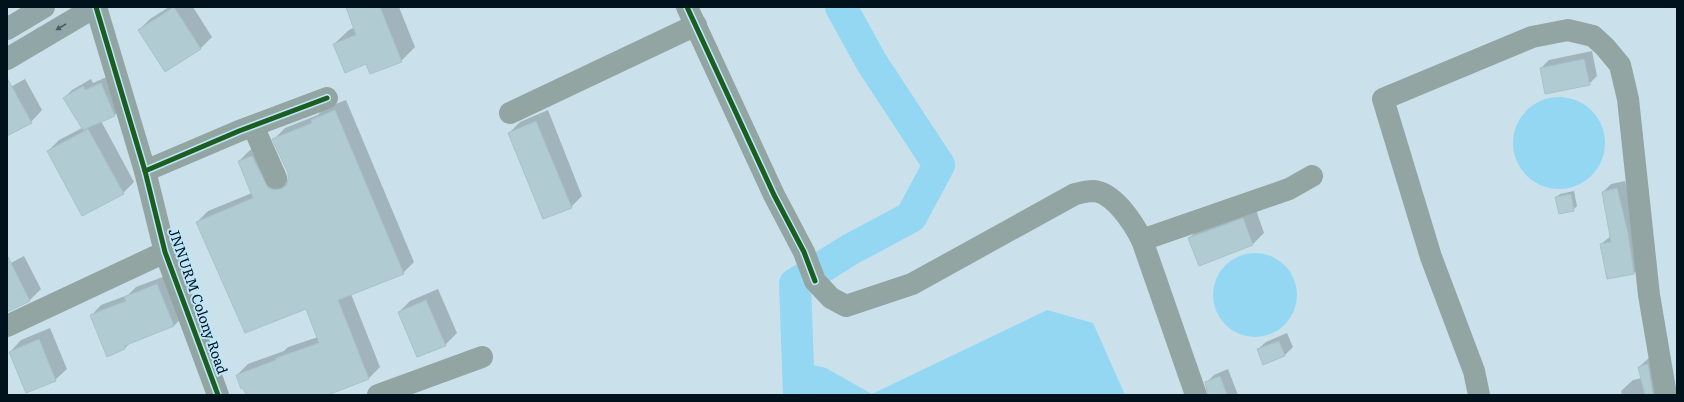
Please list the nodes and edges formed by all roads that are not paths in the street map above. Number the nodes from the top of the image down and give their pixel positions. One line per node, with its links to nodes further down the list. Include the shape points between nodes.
1 (44, 7): 4 (main road)
2 (95, 7): 5 (main road, one-way to 5); 9 (street, JNNURM Colony Road)
3 (692, 16): 7 (street); 12 (street, via 774,195 804,252 815,281 831,298 846,306 912,284 1075,194 1094,191 1106,196 1124,212)
4 (7, 29)
5 (7, 60)
6 (327, 98): 8 (street)
7 (510, 113)
8 (253, 126): 9 (street); 11 (street)
9 (145, 171): 13 (street, JNNURM Colony Road)
10 (1312, 176): 12 (street, via 1289,189)
11 (276, 178)
12 (1142, 240): 18 (street)
13 (165, 252): 14 (street); 16 (street, JNNURM Colony Road)
14 (7, 326)
15 (482, 357): 17 (street)
16 (218, 395)
17 (378, 395)
18 (1196, 395)
19 (1479, 395): 20 (street, via 1474,371 1431,257 1383,99 1532,37 1568,30 1593,36 1620,65 1628,99 1649,295)
20 (1666, 395)

